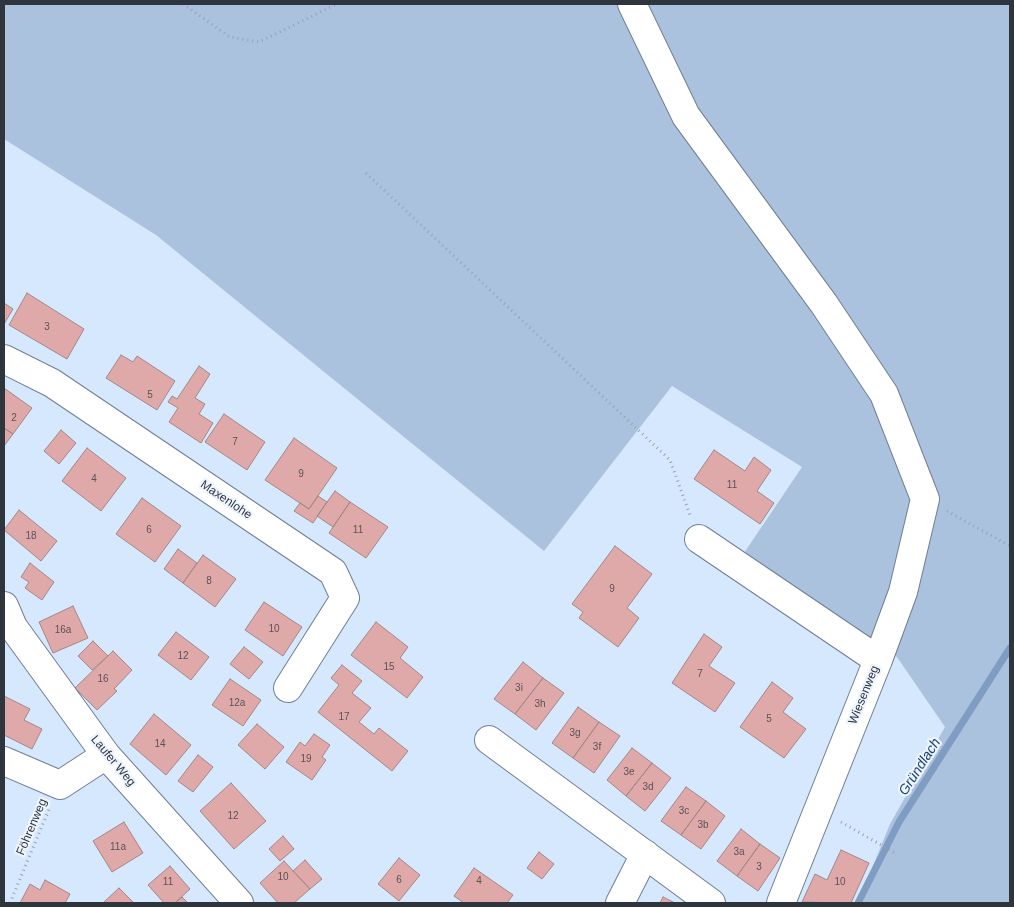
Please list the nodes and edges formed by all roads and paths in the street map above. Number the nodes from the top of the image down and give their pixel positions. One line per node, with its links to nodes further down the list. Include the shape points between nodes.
1 (182, 4): 2 (path, via 230,37 259,42)
2 (337, 4)
3 (632, 4): 6 (street, via 686,116 824,304 884,394)
4 (366, 173): 7 (path, via 670,460)
5 (4, 359): 11 (street, Maxenlohe, via 52,383 333,572 345,598)
6 (925, 498): 8 (path); 10 (street, via 903,592)
7 (700, 539): 10 (street, Wiesenweg)
8 (1010, 546)
9 (4, 606): 13 (street, Laufer Weg, via 13,627)
10 (878, 660): 16 (street, Wiesenweg)
11 (288, 688)
12 (488, 740): 18 (street)
13 (106, 754): 15 (street); 20 (street, Laufer Weg)
14 (4, 761): 15 (street)
15 (60, 785): 19 (path, Föhrenweg)
16 (818, 809): 17 (path); 23 (street, Wiesenweg)
17 (895, 853)
18 (645, 854): 21 (street); 22 (street)
19 (10, 903)
20 (239, 903)
21 (620, 903)
22 (711, 903)
23 (781, 903)

